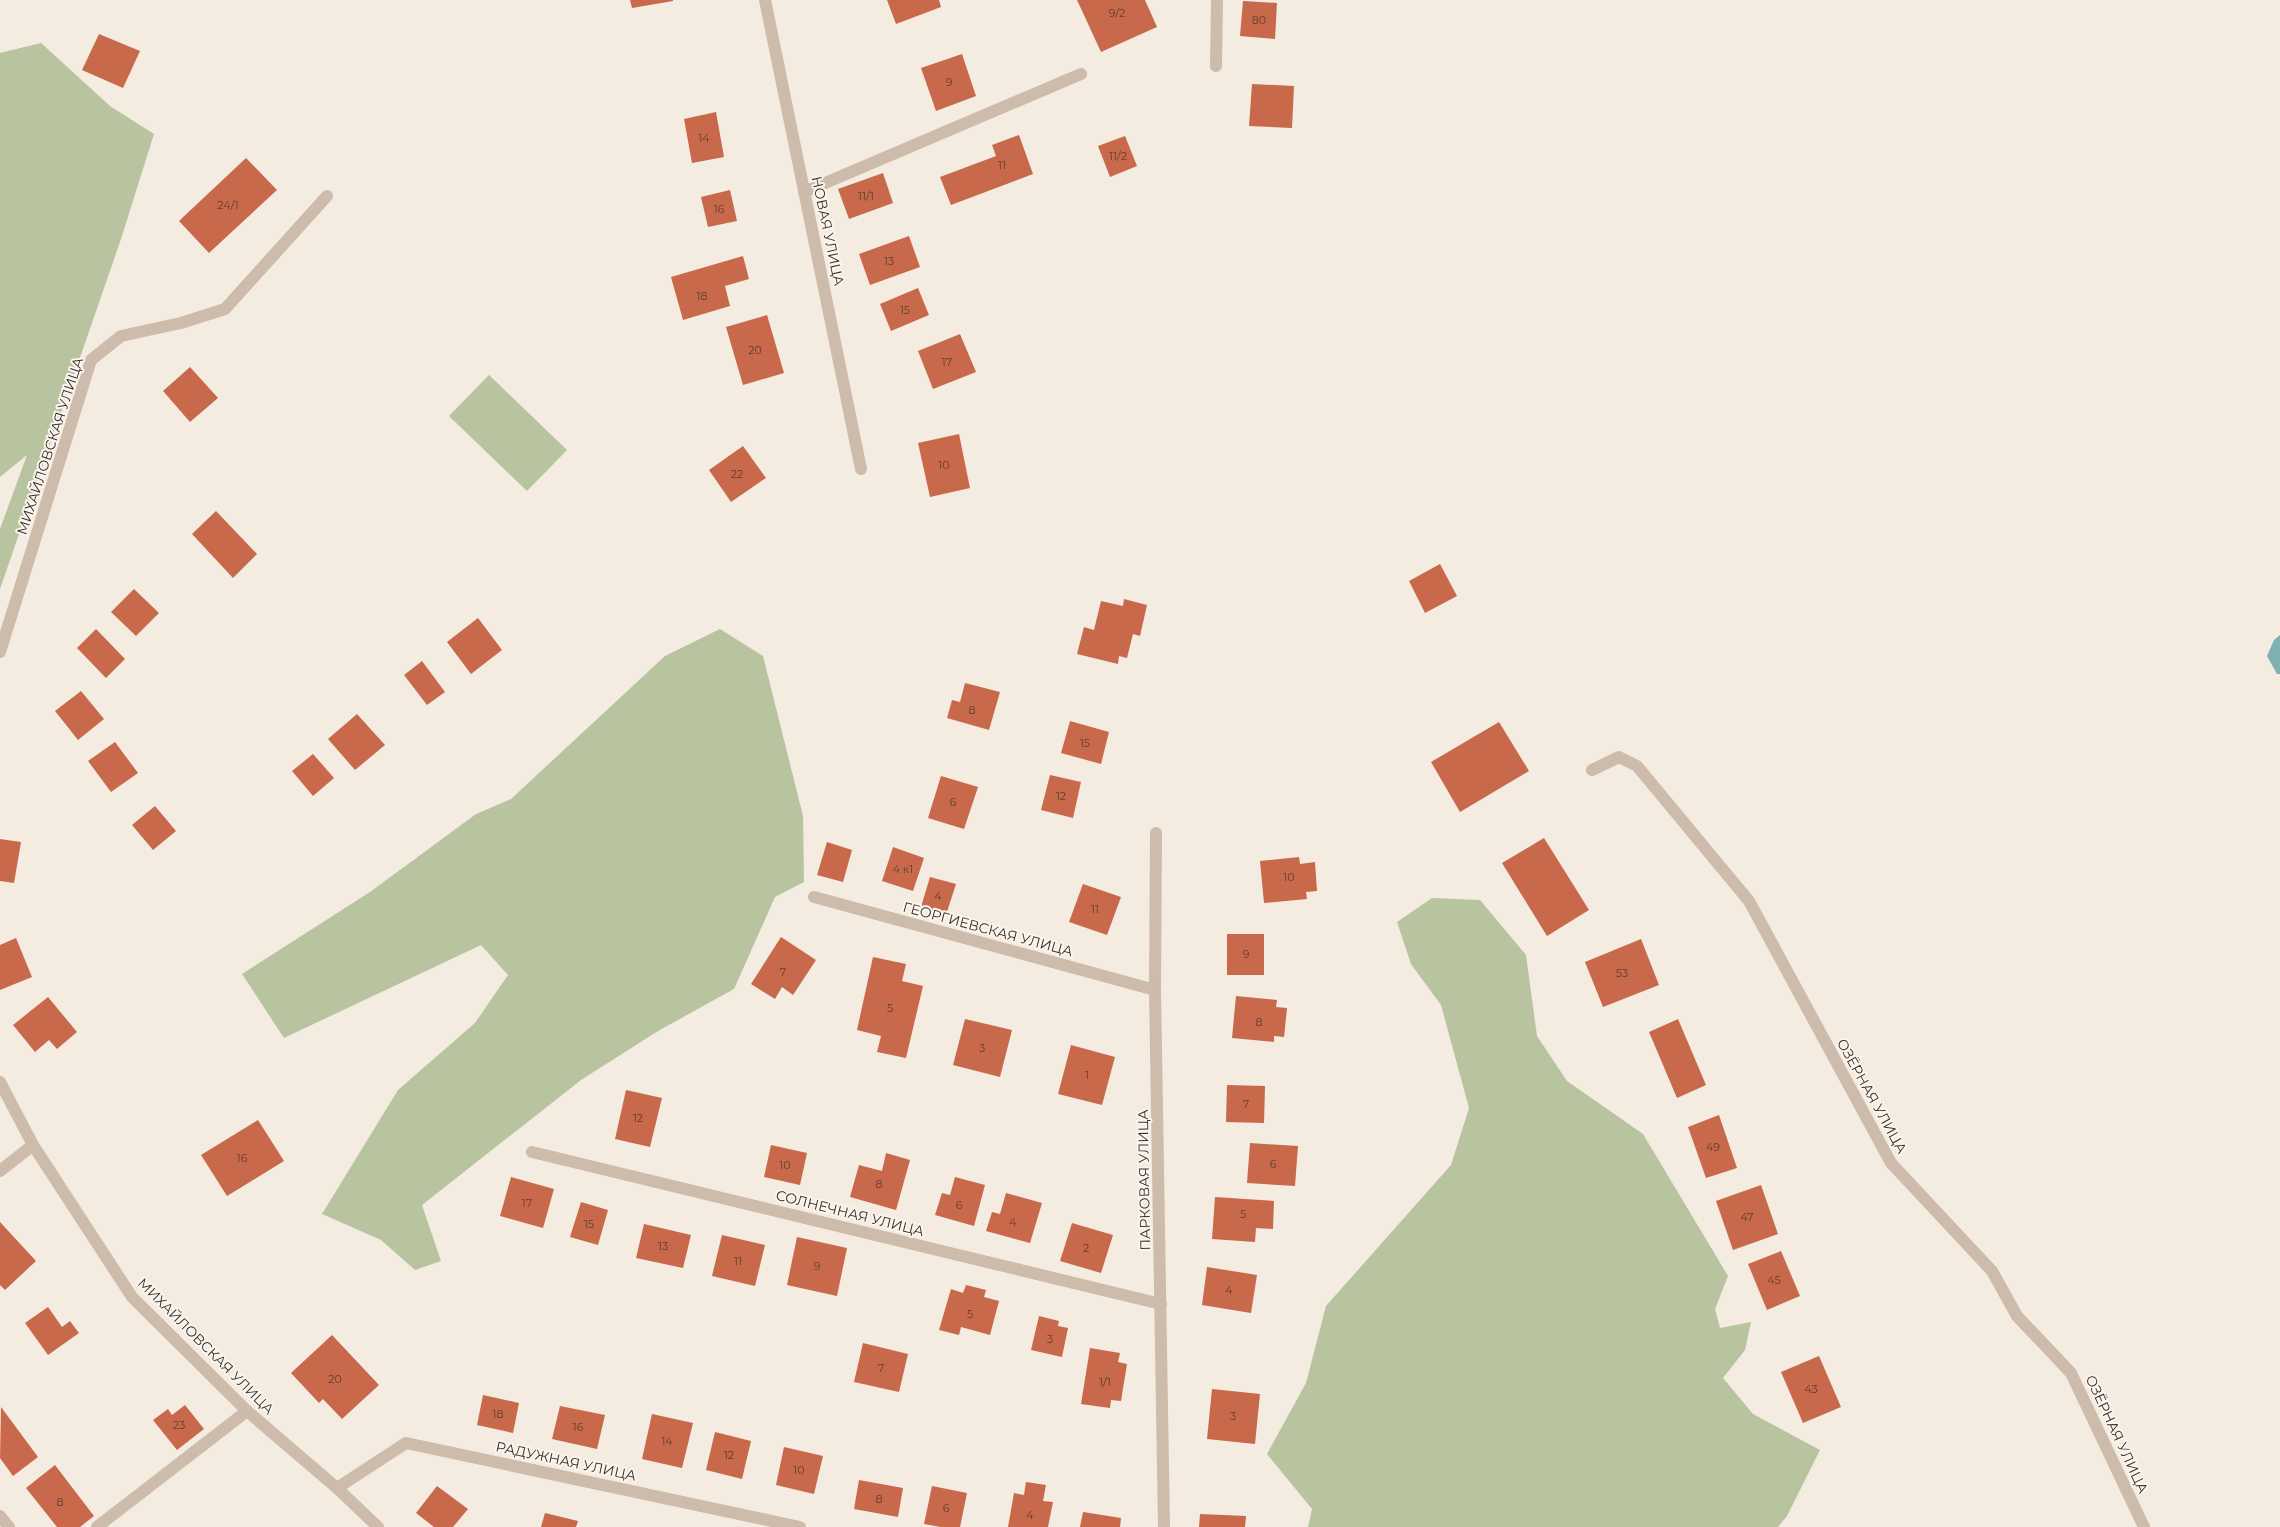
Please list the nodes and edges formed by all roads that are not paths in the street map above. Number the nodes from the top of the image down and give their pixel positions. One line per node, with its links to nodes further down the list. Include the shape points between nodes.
1 (765, 0): 5 (street, НОВАЯ УЛИЦА)
2 (1217, 0): 3 (street)
3 (1216, 66)
4 (1081, 74): 5 (street)
5 (804, 192): 7 (street, НОВАЯ УЛИЦА)
6 (327, 196): 8 (street, МИХАЙЛОВСКАЯ УЛИЦА, via 226,309 121,336 91,360)
7 (861, 469)
8 (0, 652)
9 (1592, 770): 26 (street, ОЗЁРНАЯ УЛИЦА, via 1619,757 1637,766 1749,901 1891,1163 1992,1271 2017,1316 2071,1373)
10 (1156, 833): 12 (street, ПАРКОВАЯ УЛИЦА)
11 (814, 897): 12 (street, ГЕОРГИЕВСКАЯ УЛИЦА)
12 (1155, 990): 17 (street, ПАРКОВАЯ УЛИЦА)
13 (0, 1082): 14 (street, МИХАЙЛОВСКАЯ УЛИЦА)
14 (33, 1145): 16 (street); 18 (street, МИХАЙЛОВСКАЯ УЛИЦА, via 132,1297)
15 (532, 1152): 17 (street, СОЛНЕЧНАЯ УЛИЦА)
16 (0, 1171)
17 (1161, 1304): 25 (street, ПАРКОВАЯ УЛИЦА)
18 (247, 1411): 19 (street, МИХАЙЛОВСКАЯ УЛИЦА); 22 (street)
19 (337, 1488): 23 (street, МИХАЙЛОВСКАЯ УЛИЦА); 24 (street, РАДУЖНАЯ УЛИЦА, via 406,1443)
20 (0, 1516): 21 (street)
21 (9, 1527)
22 (97, 1527)
23 (378, 1527)
24 (800, 1527)
25 (1164, 1527)
26 (2144, 1527)

